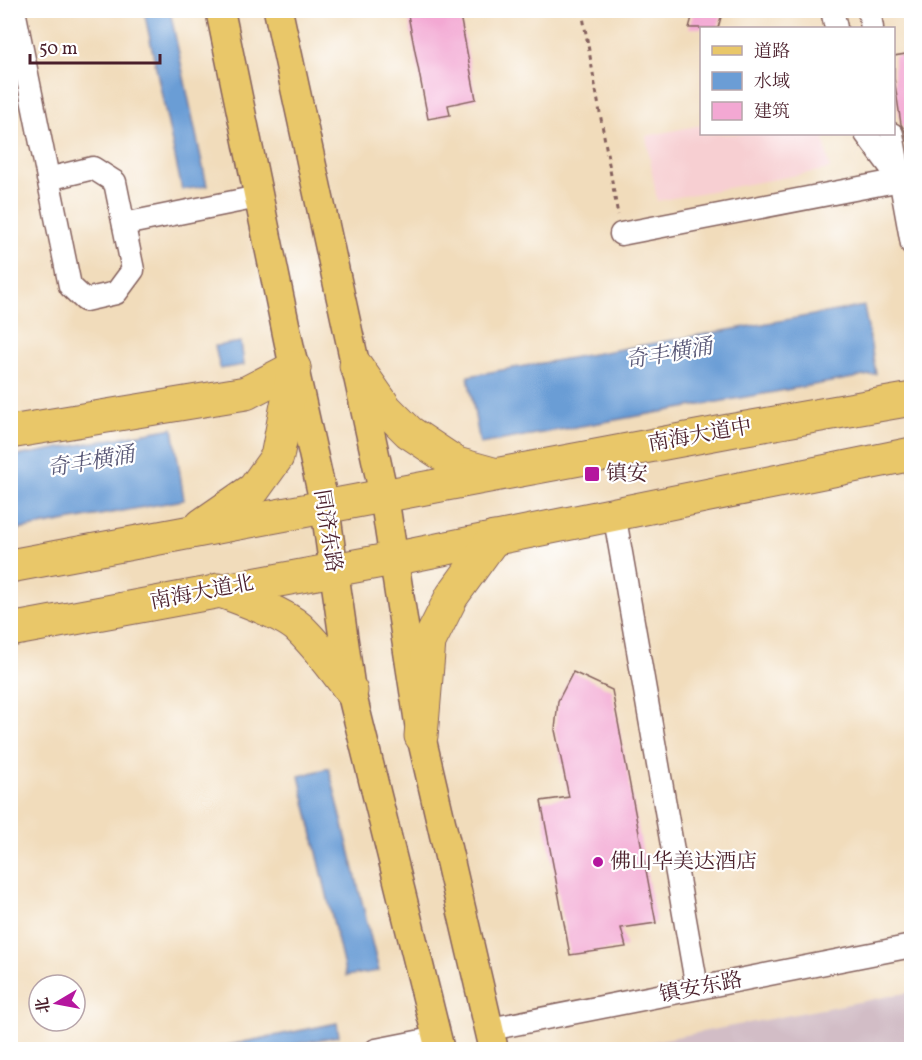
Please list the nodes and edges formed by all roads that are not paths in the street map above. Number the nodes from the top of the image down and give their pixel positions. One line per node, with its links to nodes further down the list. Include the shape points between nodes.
1 (14, 10): 8 (street)
2 (220, 10): 13 (main road, 同济东路)
3 (278, 10): 17 (main road)
4 (832, 10): 6 (street)
5 (869, 10): 7 (street)
6 (836, 27)
7 (872, 27)
8 (21, 100): 11 (street)
9 (867, 135): 12 (street)
10 (892, 135): 12 (street)
11 (48, 179): 14 (street, via 93,168 116,182); 14 (street, via 69,286 85,300 116,293 133,270)
12 (901, 180): 15 (street); 16 (street)
13 (258, 197): 14 (street); 18 (main road, 同济东路)
14 (124, 224)
15 (621, 234)
16 (912, 244)
17 (356, 366): 22 (highway, via 386,409 409,432 457,464); 23 (main road)
18 (294, 368): 20 (highway, via 246,393); 24 (main road, 同济东路); 26 (highway, via 277,457 254,489)
19 (912, 399): 22 (highway, 南海大道中)
20 (10, 432)
21 (912, 454): 25 (highway)
22 (495, 475): 23 (highway, 南海大道中)
23 (384, 496): 24 (highway); 28 (main road)
24 (325, 507): 26 (highway); 30 (main road, 同济东路)
25 (614, 513): 27 (highway); 36 (street)
26 (191, 532): 29 (highway)
27 (494, 538): 28 (highway); 34 (highway, via 452,596 429,642)
28 (393, 559): 30 (highway, 南海大道北); 34 (main road)
29 (10, 566)
30 (333, 569): 31 (highway, 南海大道北); 33 (main road, 同济东路)
31 (218, 590): 32 (highway, 南海大道北); 33 (highway, via 260,606 296,626)
32 (10, 630)
33 (351, 691): 38 (main road, 同济东路)
34 (421, 735): 37 (main road)
35 (912, 946): 36 (street, 镇安东路)
36 (697, 988): 37 (street, 镇安东路)
37 (492, 1039)
38 (439, 1044): 39 (street)
39 (376, 1050)

